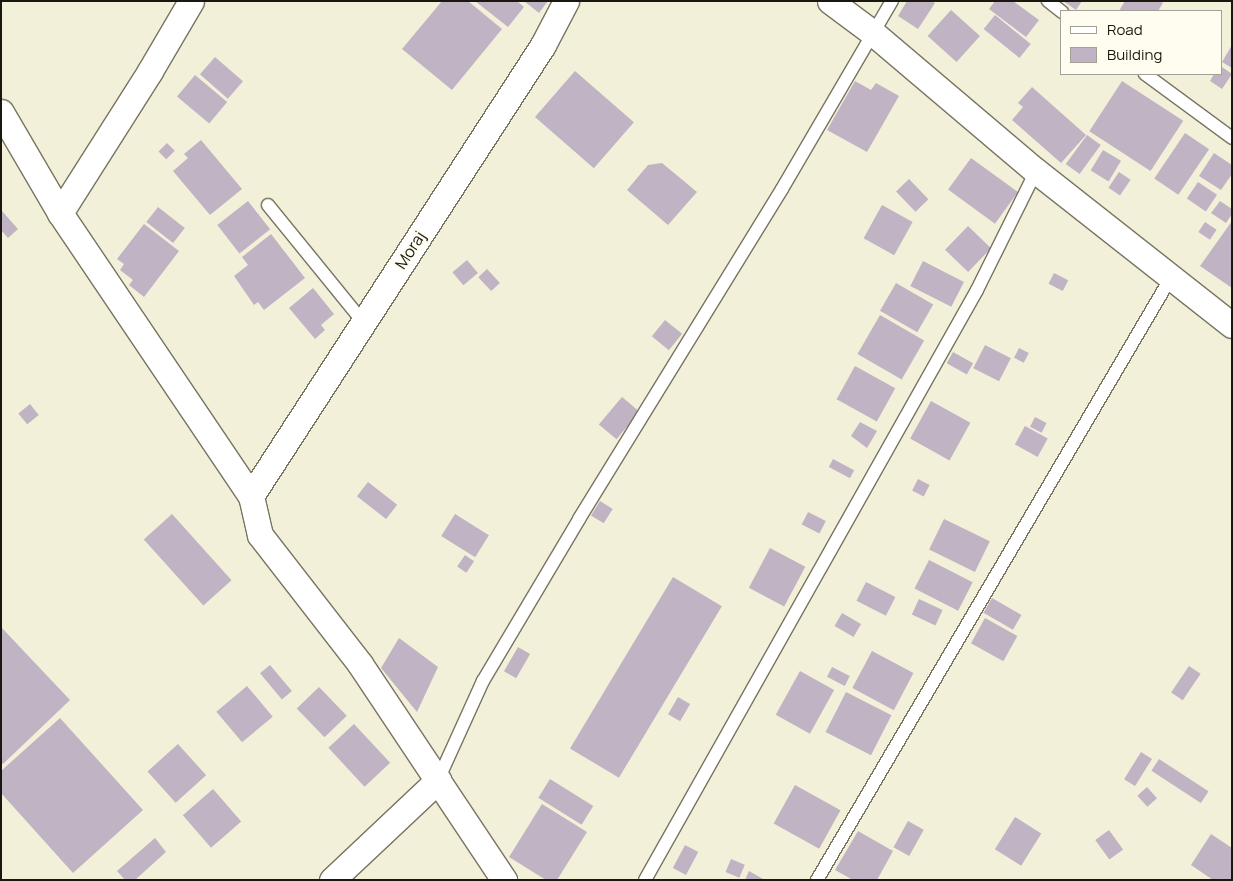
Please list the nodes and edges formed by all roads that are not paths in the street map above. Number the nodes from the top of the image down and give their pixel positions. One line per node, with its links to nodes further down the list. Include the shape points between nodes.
1 (190, 1): 13 (street, via 150,72)
2 (566, 1): 15 (street, Moraj, via 543,45)
3 (830, 1): 7 (street)
4 (892, 1): 7 (lane)
5 (1048, 1): 6 (lane)
6 (1060, 10)
7 (873, 34): 11 (street); 18 (lane, via 483,681)
8 (1146, 75): 10 (lane)
9 (1, 112): 13 (street)
10 (1232, 138)
11 (1036, 171): 14 (street); 21 (lane, via 977,290)
12 (268, 205): 15 (lane)
13 (60, 213): 17 (street)
14 (1170, 279): 16 (street); 22 (lane)
15 (363, 322): 17 (street, Moraj)
16 (1232, 325)
17 (251, 496): 18 (street, via 260,535 360,664)
18 (438, 780): 19 (street); 20 (street)
19 (332, 880)
20 (504, 880)
21 (645, 880)
22 (817, 880)

